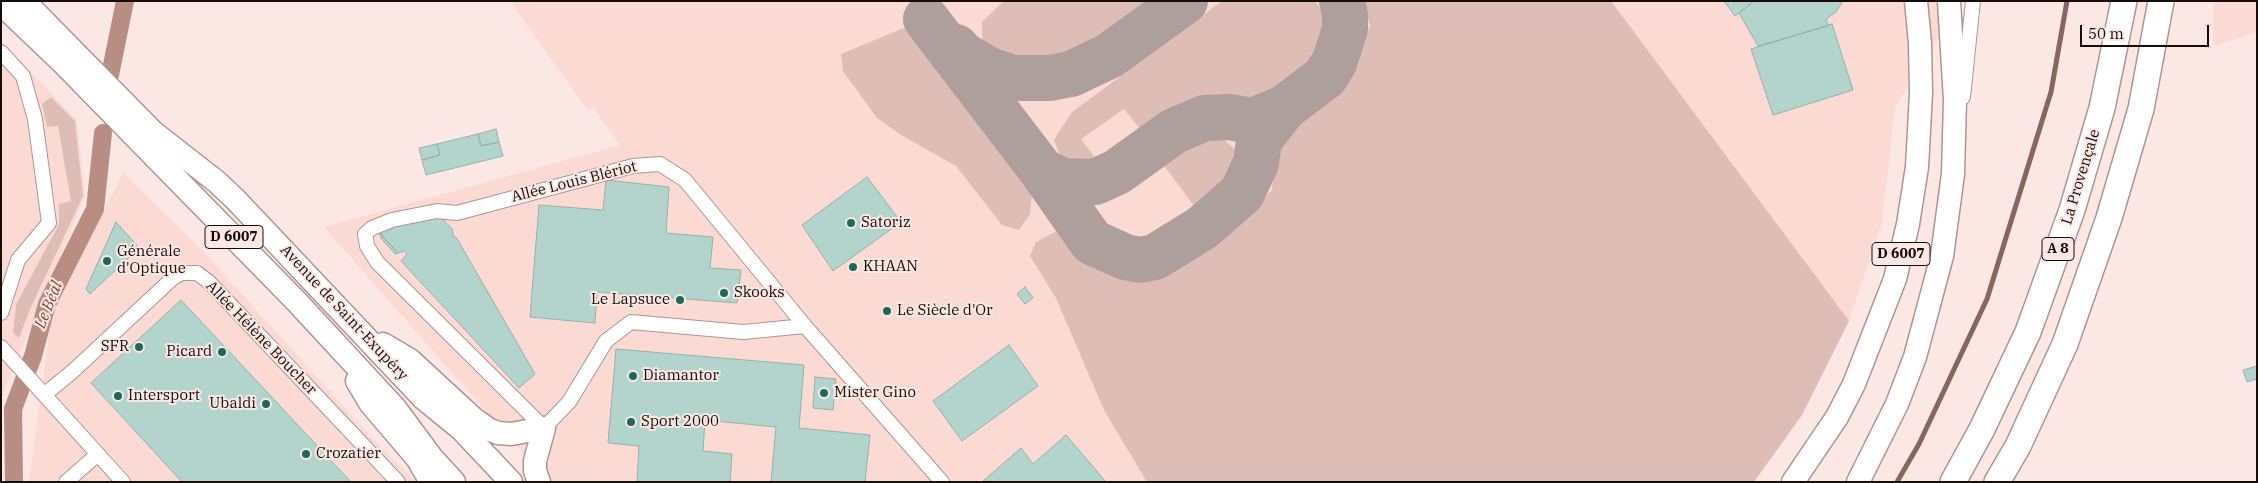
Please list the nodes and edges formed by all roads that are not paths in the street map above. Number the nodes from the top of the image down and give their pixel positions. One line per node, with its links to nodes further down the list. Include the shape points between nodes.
1 (24, 1): 11 (main road, Avenue de Saint-Exupéry / D 6007, via 154,132 236,200)
2 (1916, 1): 26 (main road, D 6007, via 1921,93 1917,167 1895,279 1854,384 1837,417)
3 (1949, 1): 9 (main road, D 6007, via 1955,100)
4 (1974, 1): 9 (street)
5 (2124, 1): 28 (highway, La Provençale / A 8, via 2102,108 2072,210 2028,332)
6 (2161, 1): 29 (highway, A 8, via 2141,109 2109,218 2065,344 2018,446)
7 (1, 4): 13 (main road, Avenue de Saint-Exupéry / D 6007)
8 (1, 52): 10 (street, via 23,76 35,119 49,223 18,260)
9 (1953, 174): 27 (main road, D 6007, via 1942,256 1915,357 1897,404)
10 (1, 314)
11 (356, 325): 16 (main road, via 410,360 488,428 511,434); 23 (main road, Avenue de Saint-Exupéry / D 6007, via 423,398 461,429)
12 (805, 326): 16 (street, via 743,332 631,322 606,341 569,402); 16 (street, Allée Louis Blériot, via 685,180 660,164 633,166 457,213 437,211 392,220 365,234 367,246 377,262); 25 (street, Allée Louis Blériot)
13 (334, 341): 21 (main road, via 370,403 418,458); 22 (main road, Avenue de Saint-Exupéry / D 6007, via 408,422 432,458)
14 (5, 350): 15 (street)
15 (45, 394): 17 (street); 20 (street, Allée Hélène Boucher, via 173,278 182,273 198,273)
16 (544, 428): 24 (main road, via 535,461)
17 (98, 454): 18 (street); 19 (street)
18 (66, 482)
19 (123, 482)
20 (398, 482)
21 (431, 482)
22 (454, 482)
23 (511, 482)
24 (539, 482)
25 (942, 482)
26 (1793, 482)
27 (1858, 482)
28 (1953, 482)
29 (1997, 482)

